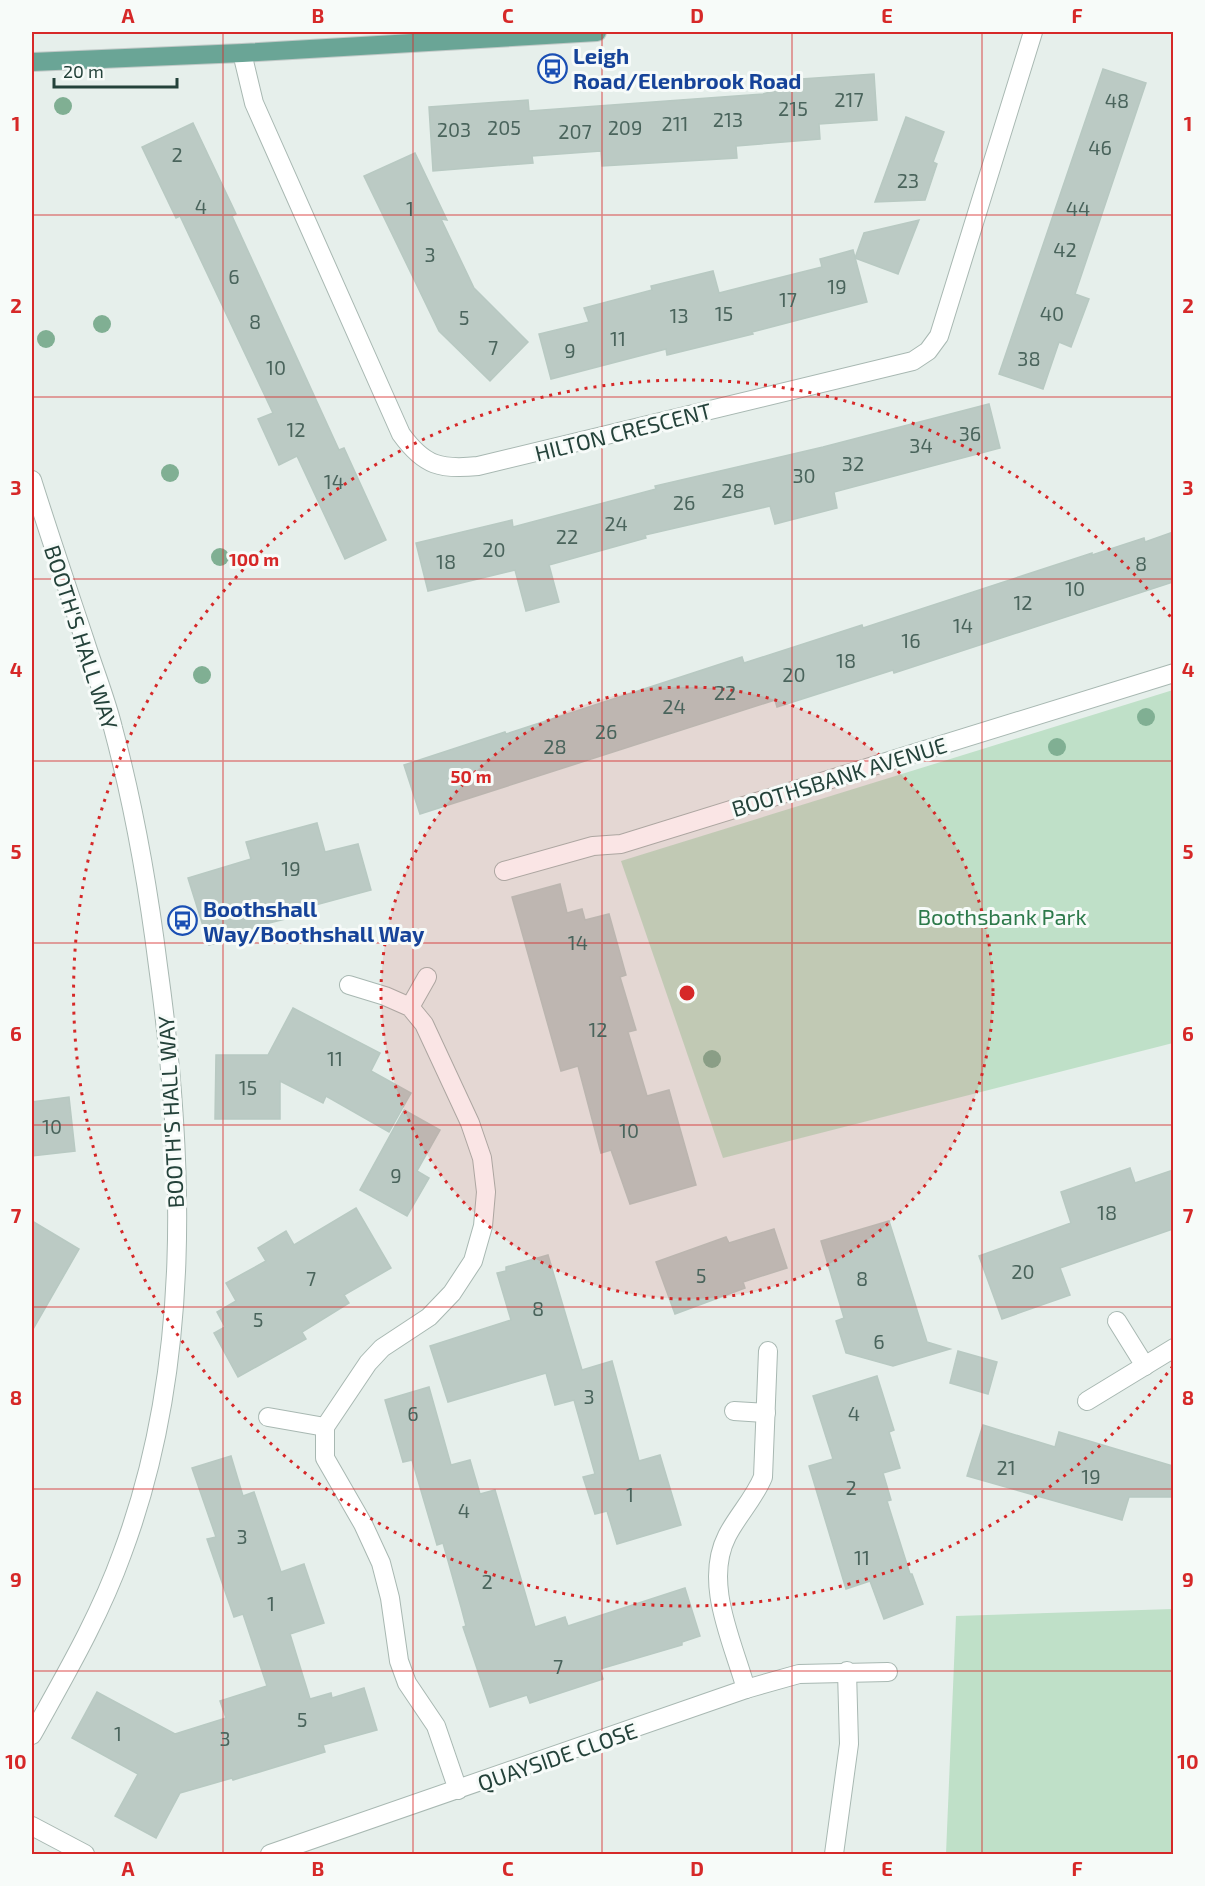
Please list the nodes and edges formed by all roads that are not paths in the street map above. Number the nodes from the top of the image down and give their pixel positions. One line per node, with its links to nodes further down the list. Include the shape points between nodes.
1 (597, 32): 3 (main road)
2 (1033, 32): 3 (street, HILTON CRESCENT, via 939,336 928,351 913,361 478,466 452,469 431,464 412,450 401,435 254,103)
3 (242, 53): 4 (main road)
4 (32, 62)
5 (32, 480): 23 (street, BOOTH'S HALL WAY, via 113,727 133,818 150,904 168,1039 177,1179 173,1327 146,1475 118,1564 82,1644)
6 (1173, 673): 7 (street, BOOTHSBANK AVENUE, via 621,844 592,846)
7 (504, 871)
8 (427, 977): 10 (street)
9 (349, 985): 10 (street)
10 (410, 1007): 19 (street, via 424,1024 482,1158 486,1192 483,1226 473,1261 452,1293 429,1317 382,1348)
11 (1117, 1320): 14 (street)
12 (1173, 1348): 14 (street)
13 (768, 1351): 17 (street)
14 (1145, 1366): 15 (street)
15 (1087, 1401)
16 (734, 1411): 17 (street)
17 (766, 1413): 22 (street, via 763,1477 755,1497 727,1537 719,1561 717,1588)
18 (268, 1417): 19 (street)
19 (325, 1427): 24 (street, via 325,1458 381,1563 399,1661 407,1683 436,1726)
20 (847, 1671): 21 (street, QUAYSIDE CLOSE); 22 (street, QUAYSIDE CLOSE, via 799,1674); 28 (street, via 849,1744)
21 (888, 1672)
22 (746, 1689): 24 (street, QUAYSIDE CLOSE)
23 (32, 1736)
24 (458, 1791): 27 (street, QUAYSIDE CLOSE)
25 (32, 1826): 26 (street)
26 (85, 1854)
27 (270, 1854)
28 (834, 1854)

